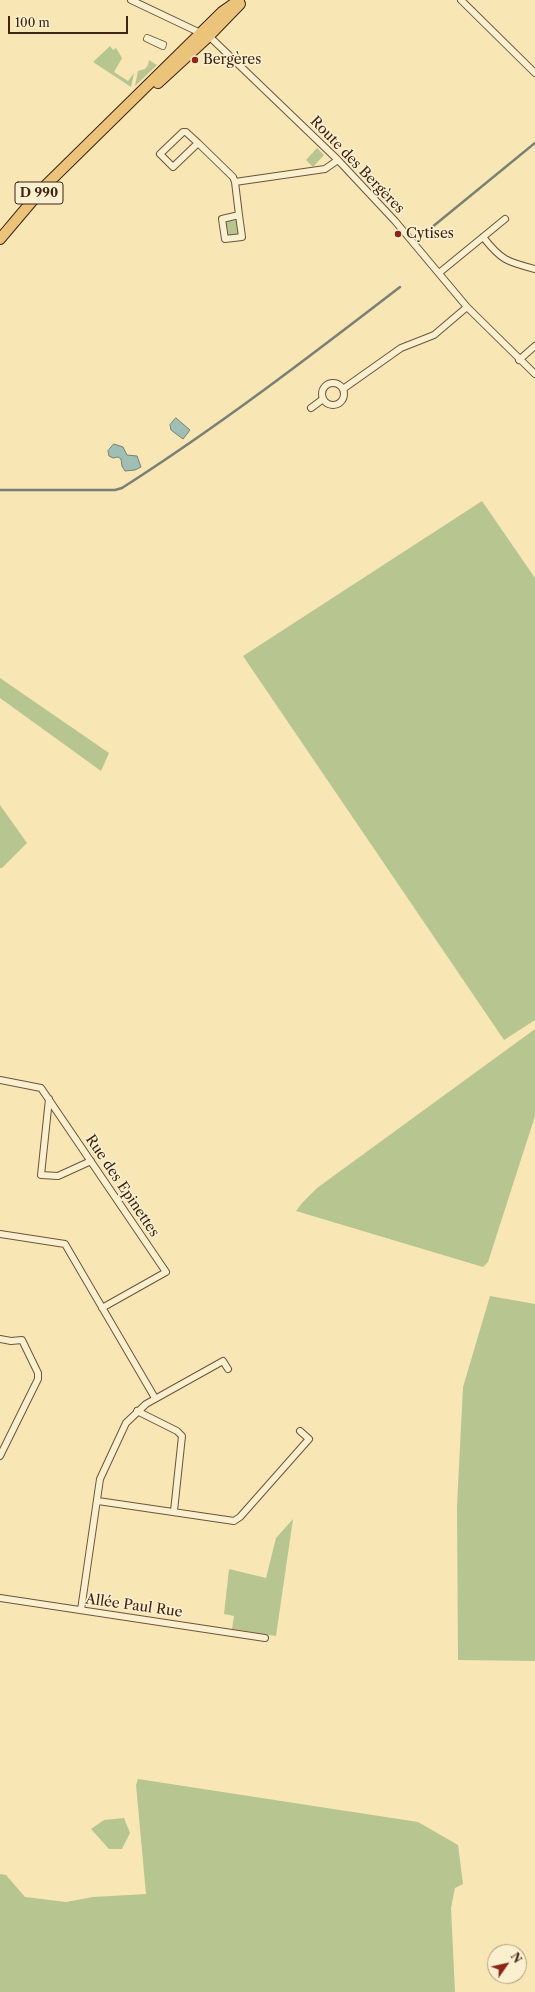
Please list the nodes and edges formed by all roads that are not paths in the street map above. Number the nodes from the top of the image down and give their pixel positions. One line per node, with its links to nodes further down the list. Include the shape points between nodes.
1 (131, 0): 4 (street, Route des Bergères)
2 (240, 0): 4 (main road, D 990, via 235,10)
3 (461, 0): 5 (street)
4 (205, 35): 7 (street, Route des Bergères); 12 (main road, D 990, via 157,84 131,103 44,187)
5 (535, 73)
6 (198, 143): 6 (street, via 183,132 160,154 173,167); 8 (street)
7 (338, 160): 8 (street, via 325,169); 14 (street, Route des Bergères)
8 (235, 182): 9 (street)
9 (239, 215): 9 (street, via 242,237 225,240 222,219)
10 (505, 219): 11 (street)
11 (483, 237): 13 (street, via 507,262); 14 (street)
12 (0, 239)
13 (535, 269)
14 (439, 273): 15 (street, Route des Bergères)
15 (467, 307): 17 (street, Route des Bergères); 19 (street, via 434,335 401,348)
16 (535, 346): 17 (street)
17 (519, 360): 18 (street, Route des Bergères)
18 (535, 374)
19 (343, 389): 20 (street, via 335,383 326,385 322,393); 20 (street, via 344,398 338,405 328,405)
20 (323, 399): 21 (street)
21 (310, 408)
22 (0, 1080): 23 (street, Rue des Epinettes, via 41,1088)
23 (49, 1098): 24 (street, Rue des Epinettes); 24 (street, via 41,1175 58,1176)
24 (91, 1162): 26 (street, Rue des Epinettes, via 166,1272)
25 (0, 1234): 26 (street, via 65,1244)
26 (102, 1308): 29 (street)
27 (0, 1340): 32 (street, via 22,1340 38,1379)
28 (228, 1369): 29 (street, via 223,1361)
29 (155, 1398): 30 (street)
30 (137, 1411): 33 (street, via 126,1423 100,1479); 34 (street, via 182,1436)
31 (300, 1431): 34 (street, via 309,1439 234,1521)
32 (0, 1456)
33 (98, 1501): 34 (street); 36 (street)
34 (174, 1511)
35 (0, 1598): 36 (street, Allée Paul Rue)
36 (81, 1610): 37 (street, Allée Paul Rue)
37 (265, 1638)

